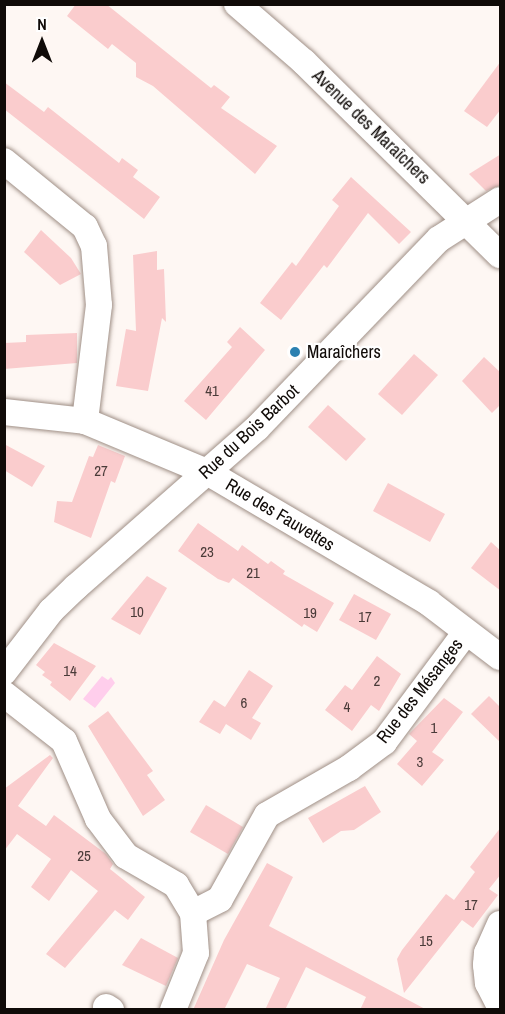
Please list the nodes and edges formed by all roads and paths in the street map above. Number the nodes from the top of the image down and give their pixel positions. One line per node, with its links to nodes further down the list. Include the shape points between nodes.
1 (237, 4): 4 (street, Avenue des Maraîchers, via 304,62)
2 (4, 161): 7 (street, via 86,227 94,246 99,305)
3 (501, 200): 4 (street, Rue du Bois Barbot)
4 (467, 219): 5 (street, Avenue des Maraîchers); 8 (street, Rue du Bois Barbot, via 439,239 257,428)
5 (501, 255)
6 (4, 412): 7 (street, Rue des Fauvettes)
7 (86, 421): 8 (street, Rue des Fauvettes)
8 (207, 472): 9 (street, Rue des Fauvettes, via 429,603); 11 (street, Rue du Bois Barbot, via 68,595)
9 (466, 632): 10 (street, Rue des Fauvettes); 13 (street, Rue des Mésanges, via 384,742 349,768 267,815 220,899)
10 (501, 657)
11 (4, 672)
12 (4, 694): 13 (street, via 64,741 98,819 126,856 176,885)
13 (193, 913): 16 (street, via 196,953)
14 (501, 924): 15 (street, via 487,953 486,965 488,983)
15 (501, 1007)
16 (173, 1010)

